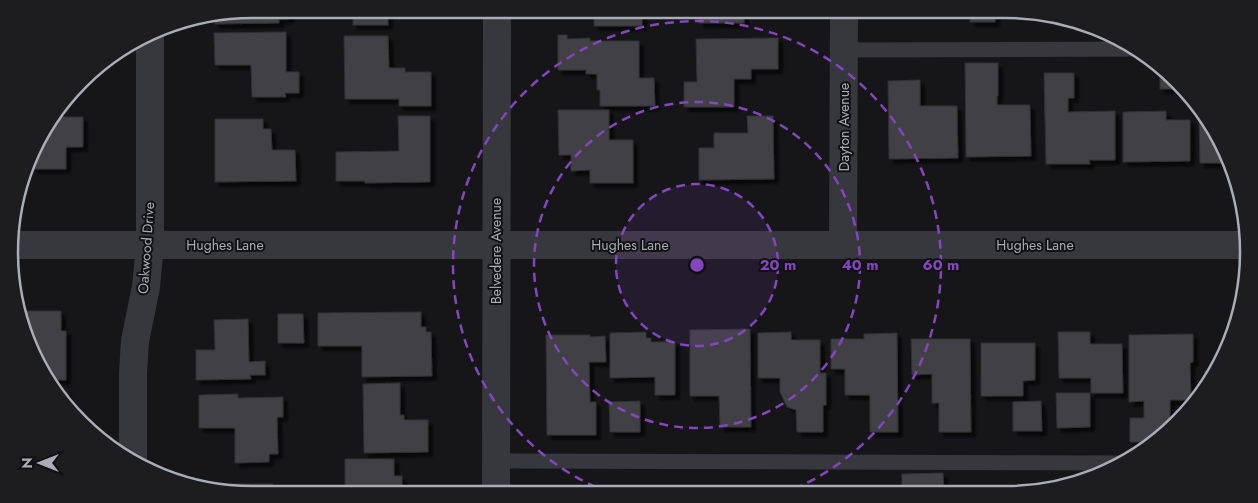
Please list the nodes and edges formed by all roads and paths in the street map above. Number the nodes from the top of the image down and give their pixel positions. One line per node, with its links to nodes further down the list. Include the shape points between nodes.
1 (497, 18): 8 (street, Belvedere Avenue)
2 (844, 18): 5 (street, Dayton Avenue)
3 (150, 41): 7 (street, Oakwood Drive)
4 (1124, 49): 5 (lane)
5 (844, 50): 9 (street, Dayton Avenue)
6 (18, 245): 7 (street, Hughes Lane)
7 (150, 245): 8 (street, Hughes Lane); 11 (street, Oakwood Drive, via 146,287 135,341)
8 (496, 245): 9 (street, Hughes Lane); 12 (street, Belvedere Avenue)
9 (843, 245): 10 (street, Hughes Lane)
10 (1240, 245)
11 (133, 453)
12 (496, 461): 13 (lane); 14 (street, Belvedere Avenue)
13 (1106, 463)
14 (496, 486)

